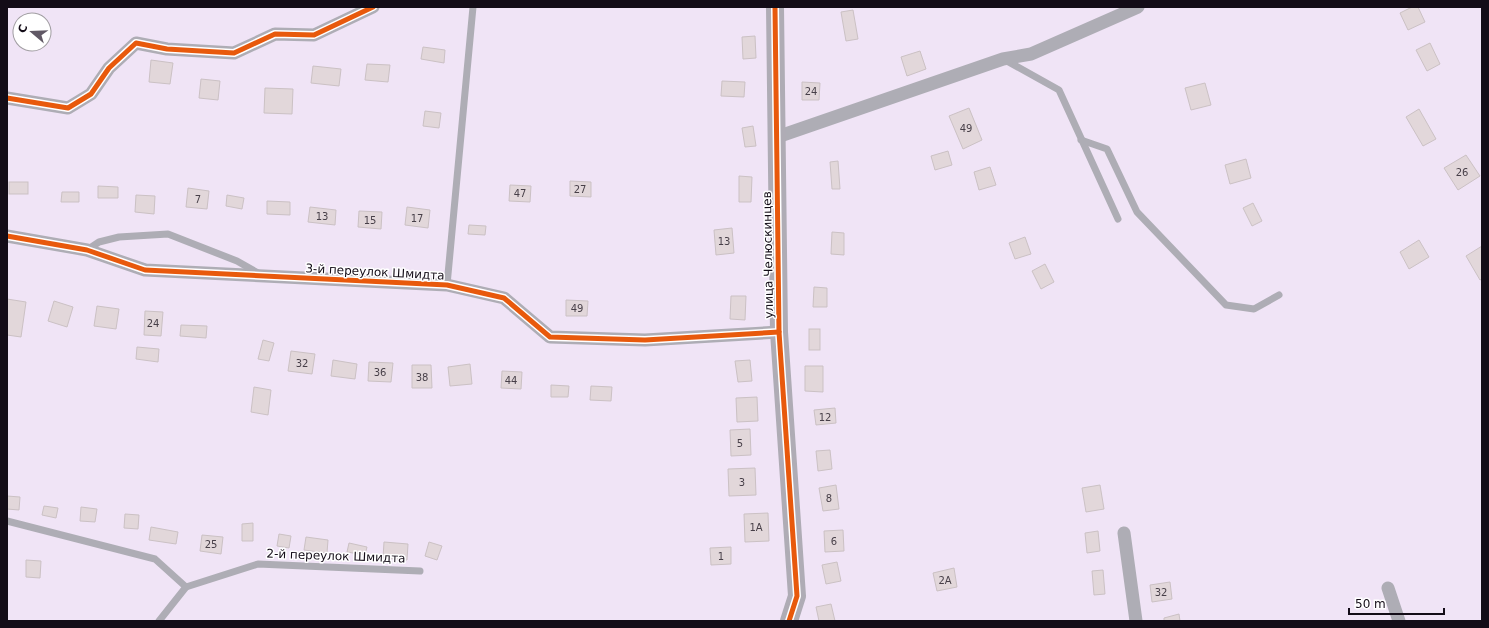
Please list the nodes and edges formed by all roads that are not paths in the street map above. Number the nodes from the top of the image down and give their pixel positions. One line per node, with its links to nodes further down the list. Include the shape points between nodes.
1 (373, 7): 6 (street, via 314,35 275,34 234,53 167,49 136,44 109,68 91,94 68,108)
2 (473, 7): 13 (lane)
3 (775, 7): 7 (street, улица Челюскинцев)
4 (1138, 7): 5 (street, via 1031,54)
5 (1003, 59): 7 (street); 8 (lane, via 1058,90)
6 (7, 98)
7 (777, 137): 15 (street, улица Челюскинцев)
8 (1081, 140): 9 (lane); 14 (lane, via 1107,149 1137,212 1226,305 1254,309)
9 (1118, 219)
10 (7, 236): 11 (street, 3-й переулок Шмидта)
11 (87, 250): 12 (lane, via 99,242 120,237 168,234 237,261); 13 (street, 3-й переулок Шмидта, via 145,270)
12 (261, 275)
13 (447, 285): 15 (street, 3-й переулок Шмидта, via 504,298 550,337 645,340)
14 (1279, 296)
15 (779, 332): 22 (street, улица Челюскинцев, via 797,596)
16 (7, 521): 19 (lane, via 154,559)
17 (1124, 533): 23 (street)
18 (420, 570): 19 (lane, 2-й переулок Шмидта, via 258,564)
19 (186, 587): 21 (lane)
20 (1388, 588): 24 (street)
21 (158, 621)
22 (789, 621)
23 (1136, 621)
24 (1399, 621)

